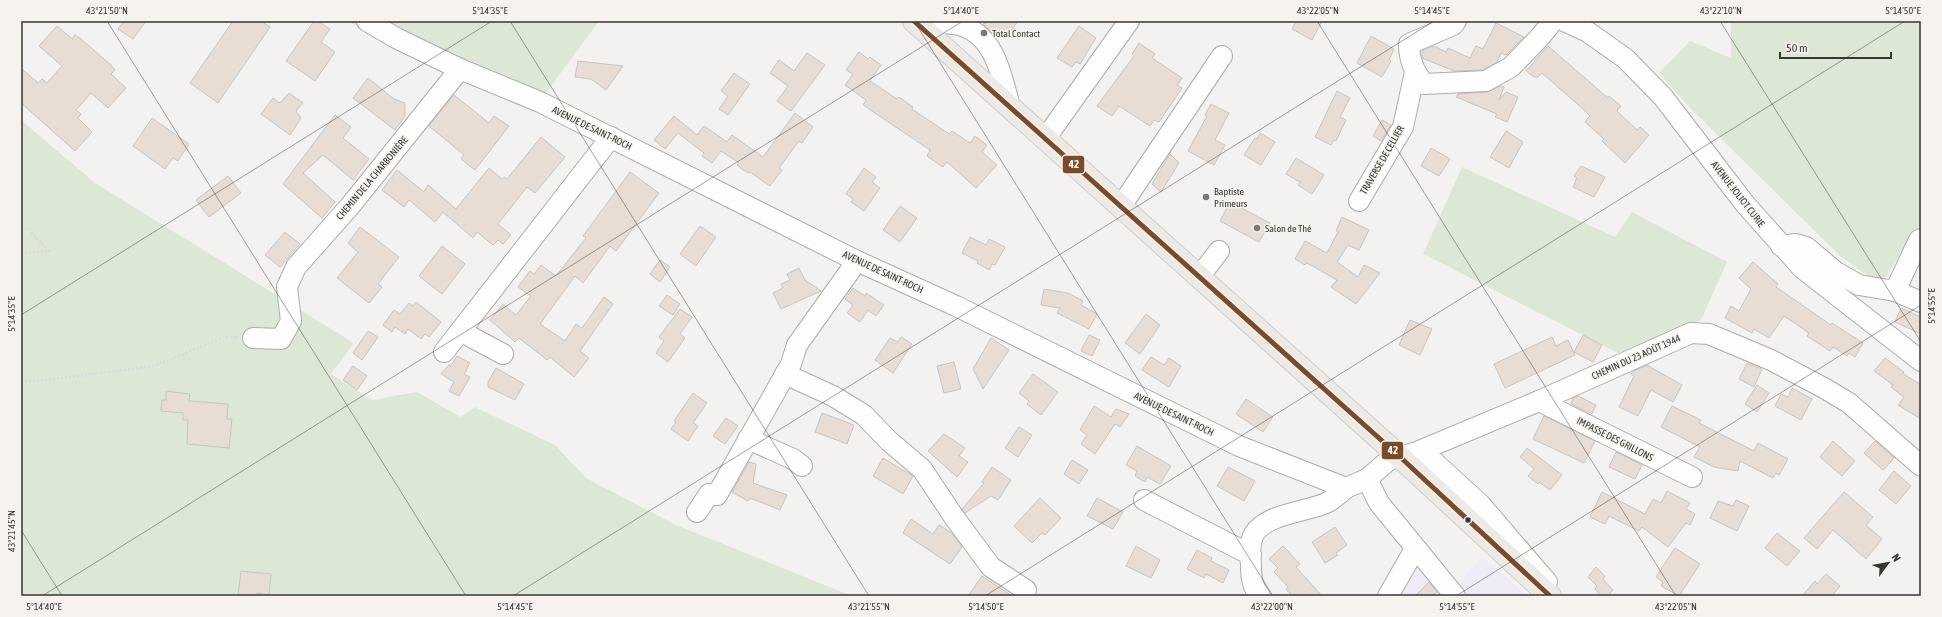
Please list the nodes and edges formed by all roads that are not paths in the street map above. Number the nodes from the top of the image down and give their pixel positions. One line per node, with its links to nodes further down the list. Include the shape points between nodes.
1 (367, 21): 8 (street, AVENUE DE SAINT-ROCH)
2 (1129, 21): 12 (street)
3 (1456, 21): 9 (street, via 1453,25 1409,44 1409,57)
4 (1552, 21): 9 (street, via 1511,67 1486,81 1424,84)
5 (1564, 21): 16 (street, AVENUE JOLIOT CURIE, via 1588,32 1626,59 1648,81)
6 (915, 22): 10 (main road); 10 (street, via 960,26 980,36 999,64)
7 (1222, 56): 14 (street)
8 (460, 69): 11 (street, AVENUE DE SAINT-ROCH, via 540,102); 23 (street, CHEMIN DE LA CHARBONIÈRE, via 350,206 296,267 287,287 291,321 281,339)
9 (1415, 72): 13 (street, TRAVERSE DE CELLIER, via 1403,127)
10 (1010, 107): 12 (main road)
11 (611, 137): 18 (street, AVENUE DE SAINT-ROCH); 22 (street)
12 (1045, 139): 14 (main road)
13 (1359, 201)
14 (1121, 206): 19 (main road)
15 (1921, 239): 20 (street)
16 (1781, 246): 20 (street, via 1796,244 1806,247 1836,272 1859,286); 26 (street, AVENUE JOLIOT CURIE, via 1802,268)
17 (1219, 251): 19 (street)
18 (856, 261): 27 (street, via 797,346); 35 (street, AVENUE DE SAINT-ROCH, via 956,306 1239,446)
19 (1199, 277): 30 (main road)
20 (1895, 291): 21 (street)
21 (1921, 302)
22 (460, 331): 24 (street); 25 (street)
23 (253, 338)
24 (444, 352)
25 (503, 354)
26 (1921, 361)
27 (785, 374): 29 (street); 40 (street, via 833,396 864,415 922,469 991,567)
28 (1539, 401): 30 (street, CHEMIN DU 23 AOÛT 1944, via 1417,452); 32 (street, CHEMIN DU 23 AOÛT 1944, via 1691,333 1709,334 1771,360 1849,402); 33 (street, IMPASSE DES GRILLONS)
29 (748, 439): 31 (street, via 786,455); 37 (street, via 717,495 709,494)
30 (1404, 461): 34 (street, via 1389,460); 44 (main road); 45 (street, via 1434,462 1480,504)
31 (802, 466)
32 (1921, 466)
33 (1692, 477)
34 (1367, 479): 35 (street); 38 (street, via 1378,503)
35 (1346, 488): 39 (street, via 1328,502 1271,520 1254,535)
36 (1144, 500): 39 (street)
37 (697, 512)
38 (1415, 549): 42 (street); 43 (street)
39 (1250, 555): 41 (street, via 1254,589)
40 (1026, 590)
41 (1260, 596)
42 (1388, 596)
43 (1455, 596)
44 (1550, 596)
45 (1559, 596)

